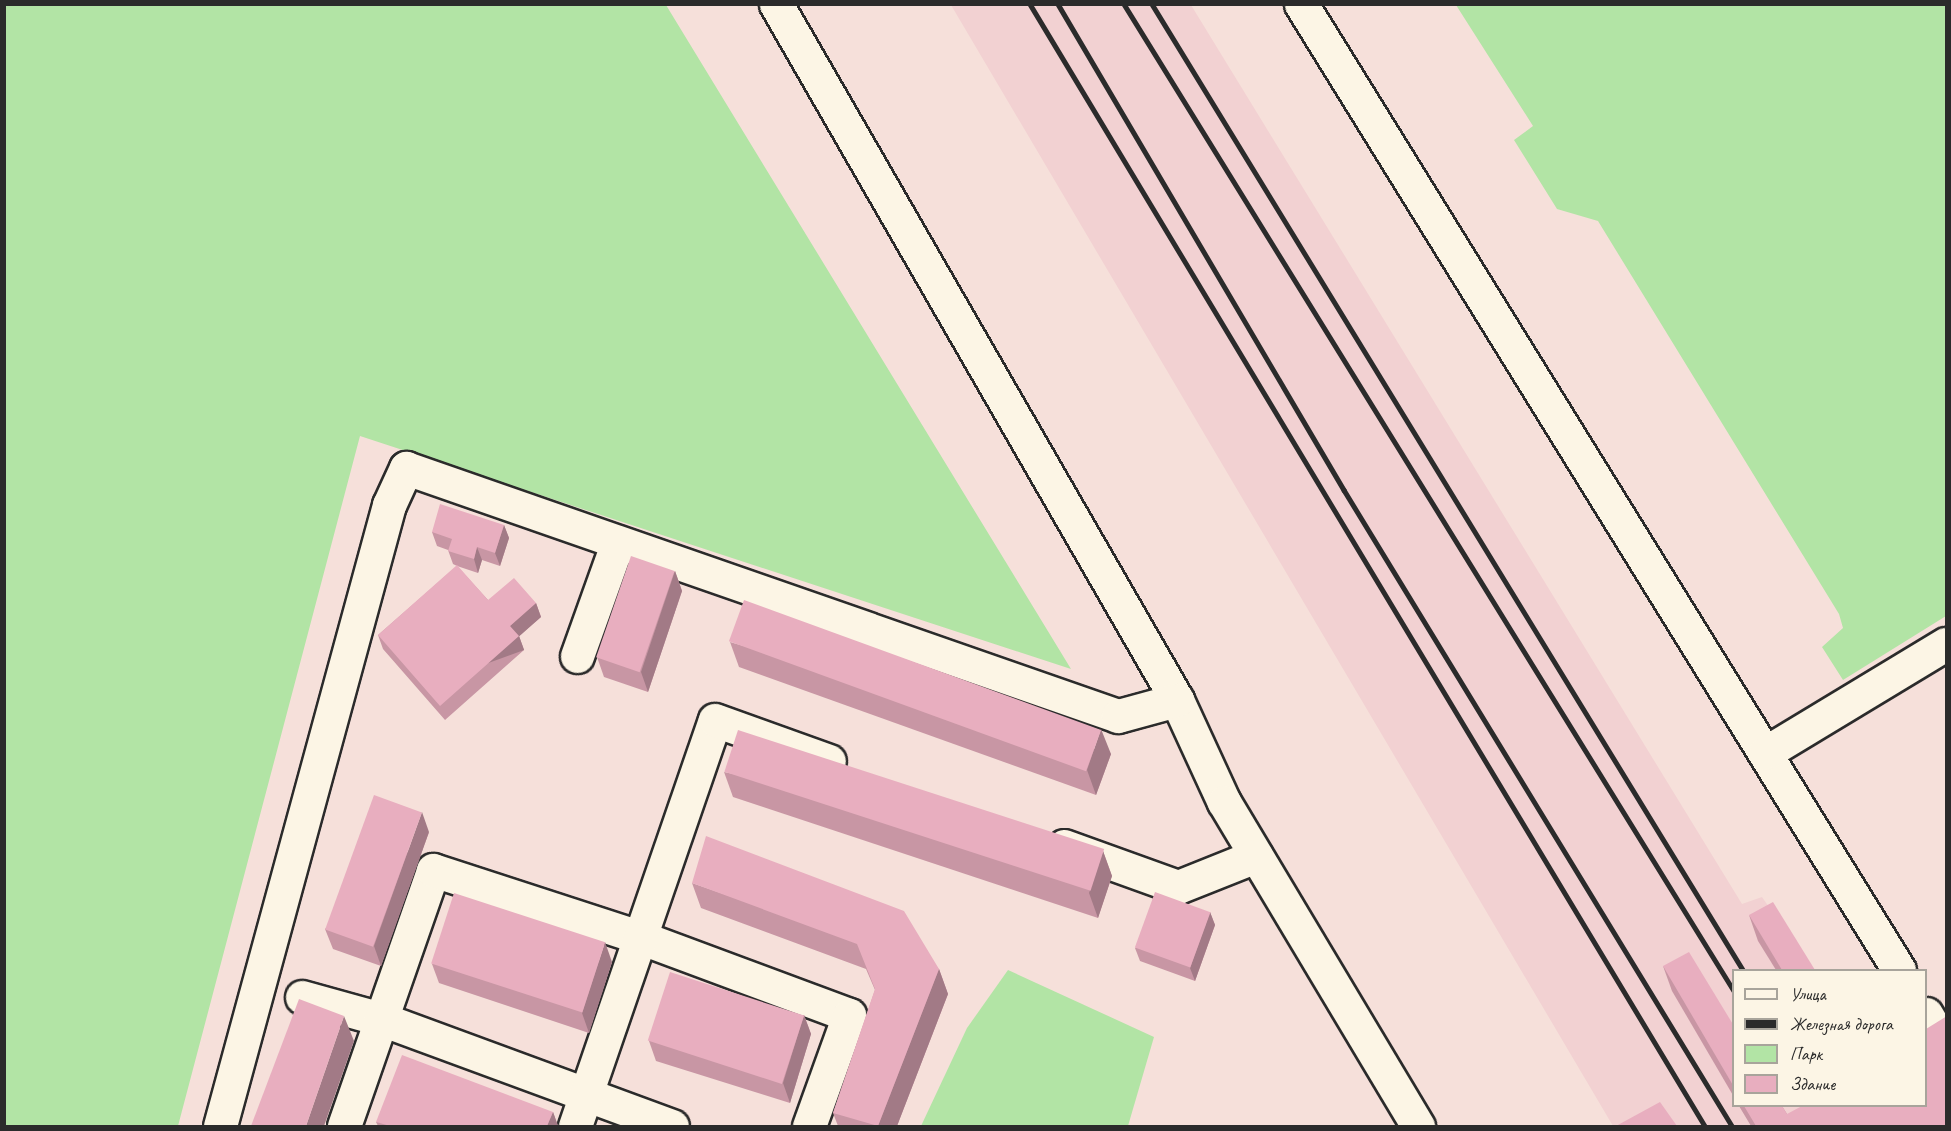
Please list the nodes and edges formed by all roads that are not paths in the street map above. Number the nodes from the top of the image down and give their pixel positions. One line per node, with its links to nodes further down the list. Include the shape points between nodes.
1 (776, 4): 6 (street)
2 (1301, 4): 7 (street)
3 (616, 544): 5 (street); 6 (street, via 1118,716); 18 (street, via 406,468 389,505)
4 (1947, 644): 7 (street)
5 (577, 656)
6 (1177, 700): 10 (street, via 1224,802)
7 (1765, 753): 12 (street)
8 (858, 772): 11 (street, via 715,720)
9 (1035, 835): 10 (street, via 1179,887)
10 (1256, 856): 23 (street)
11 (642, 938): 15 (street, via 433,870); 17 (street); 22 (street, via 849,1015)
12 (1898, 969)
13 (302, 996): 15 (street)
14 (1927, 1016): 16 (street)
15 (381, 1019): 17 (street); 19 (street)
16 (1946, 1047)
17 (586, 1095): 20 (street); 21 (street)
18 (220, 1126)
19 (344, 1126)
20 (575, 1126)
21 (672, 1126)
22 (809, 1126)
23 (1418, 1126)

